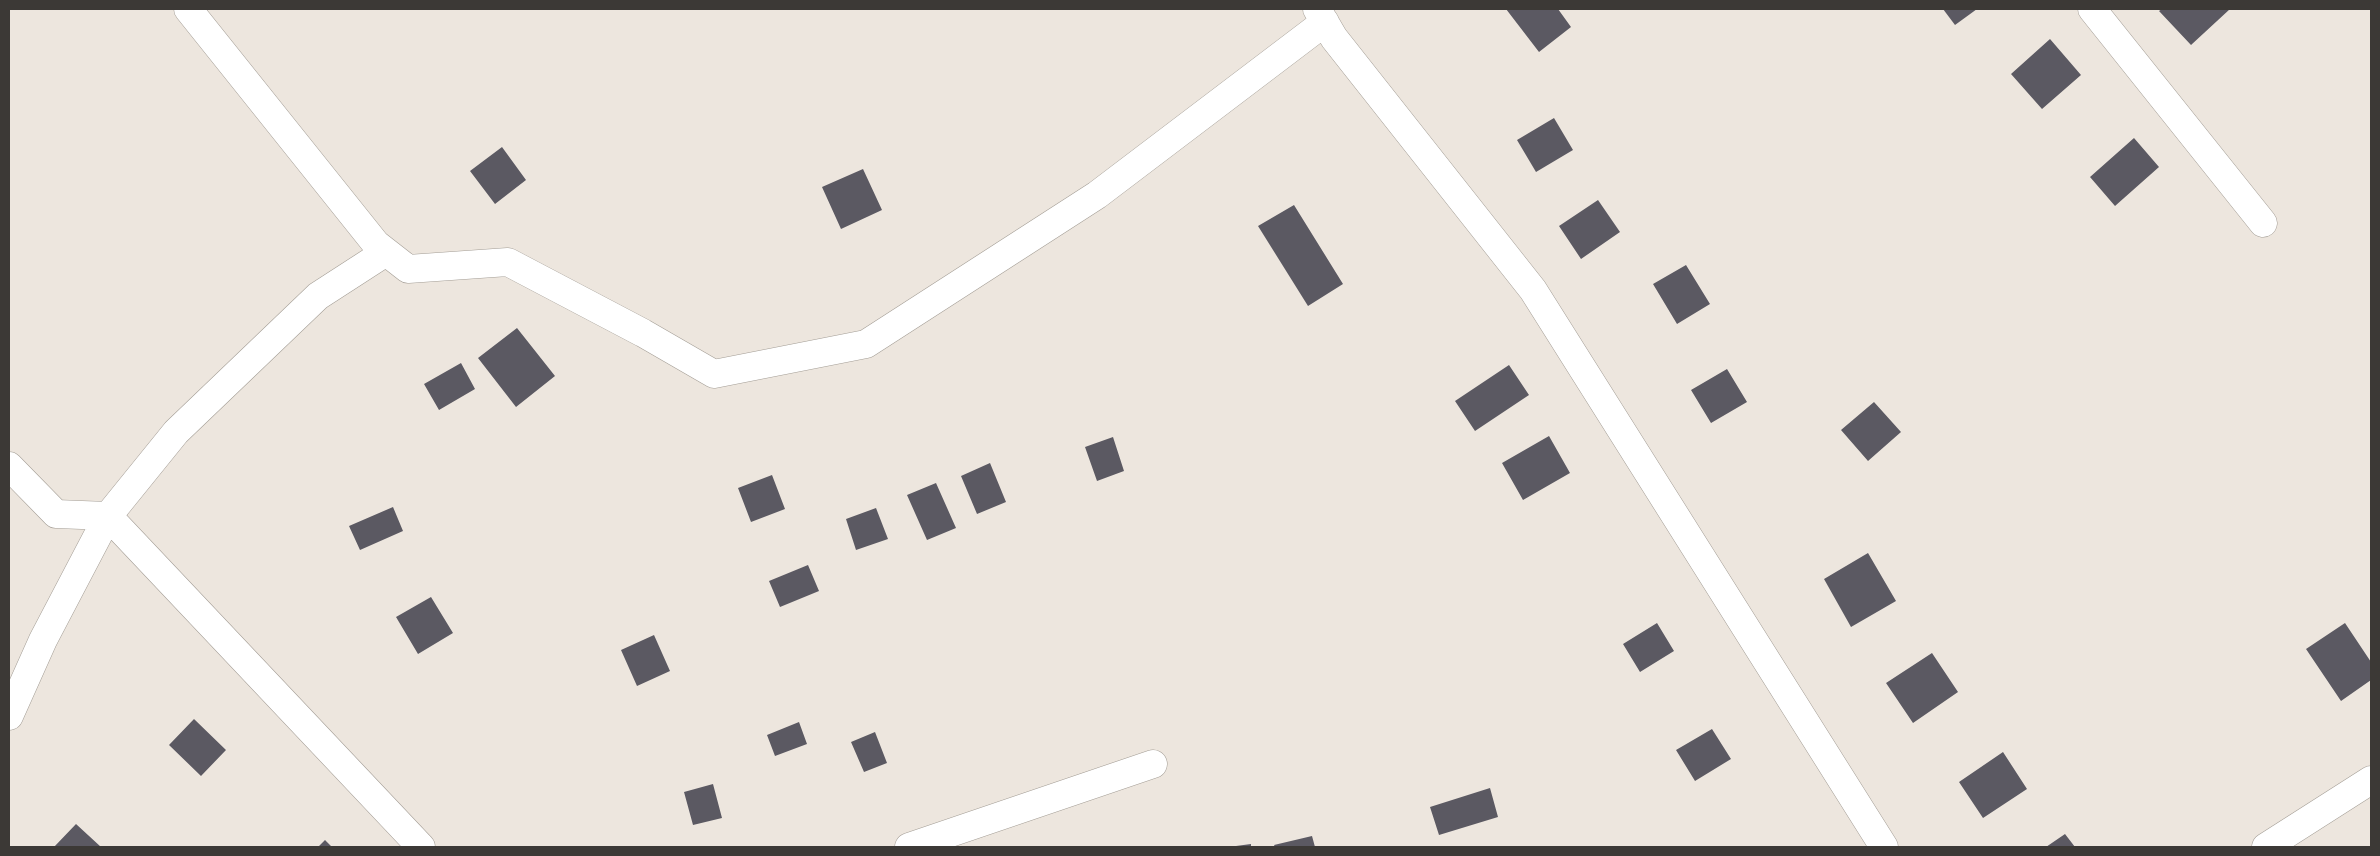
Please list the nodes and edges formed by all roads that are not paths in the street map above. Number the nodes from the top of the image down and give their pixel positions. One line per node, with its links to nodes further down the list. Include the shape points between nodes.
1 (188, 9): 5 (street, via 376,244)
2 (2092, 9): 4 (street)
3 (1321, 16): 5 (street, via 1096,195 866,344 714,374 508,262 408,269); 13 (street, via 1334,38 1533,290)
4 (2263, 223)
5 (386, 252): 7 (street, via 318,296 176,432)
6 (9, 466): 7 (street, via 56,514)
7 (108, 516): 8 (street, via 43,640); 11 (street)
8 (9, 716)
9 (1153, 764): 12 (street)
10 (2371, 780): 14 (street)
11 (421, 847)
12 (909, 847)
13 (1884, 847)
14 (2266, 847)

